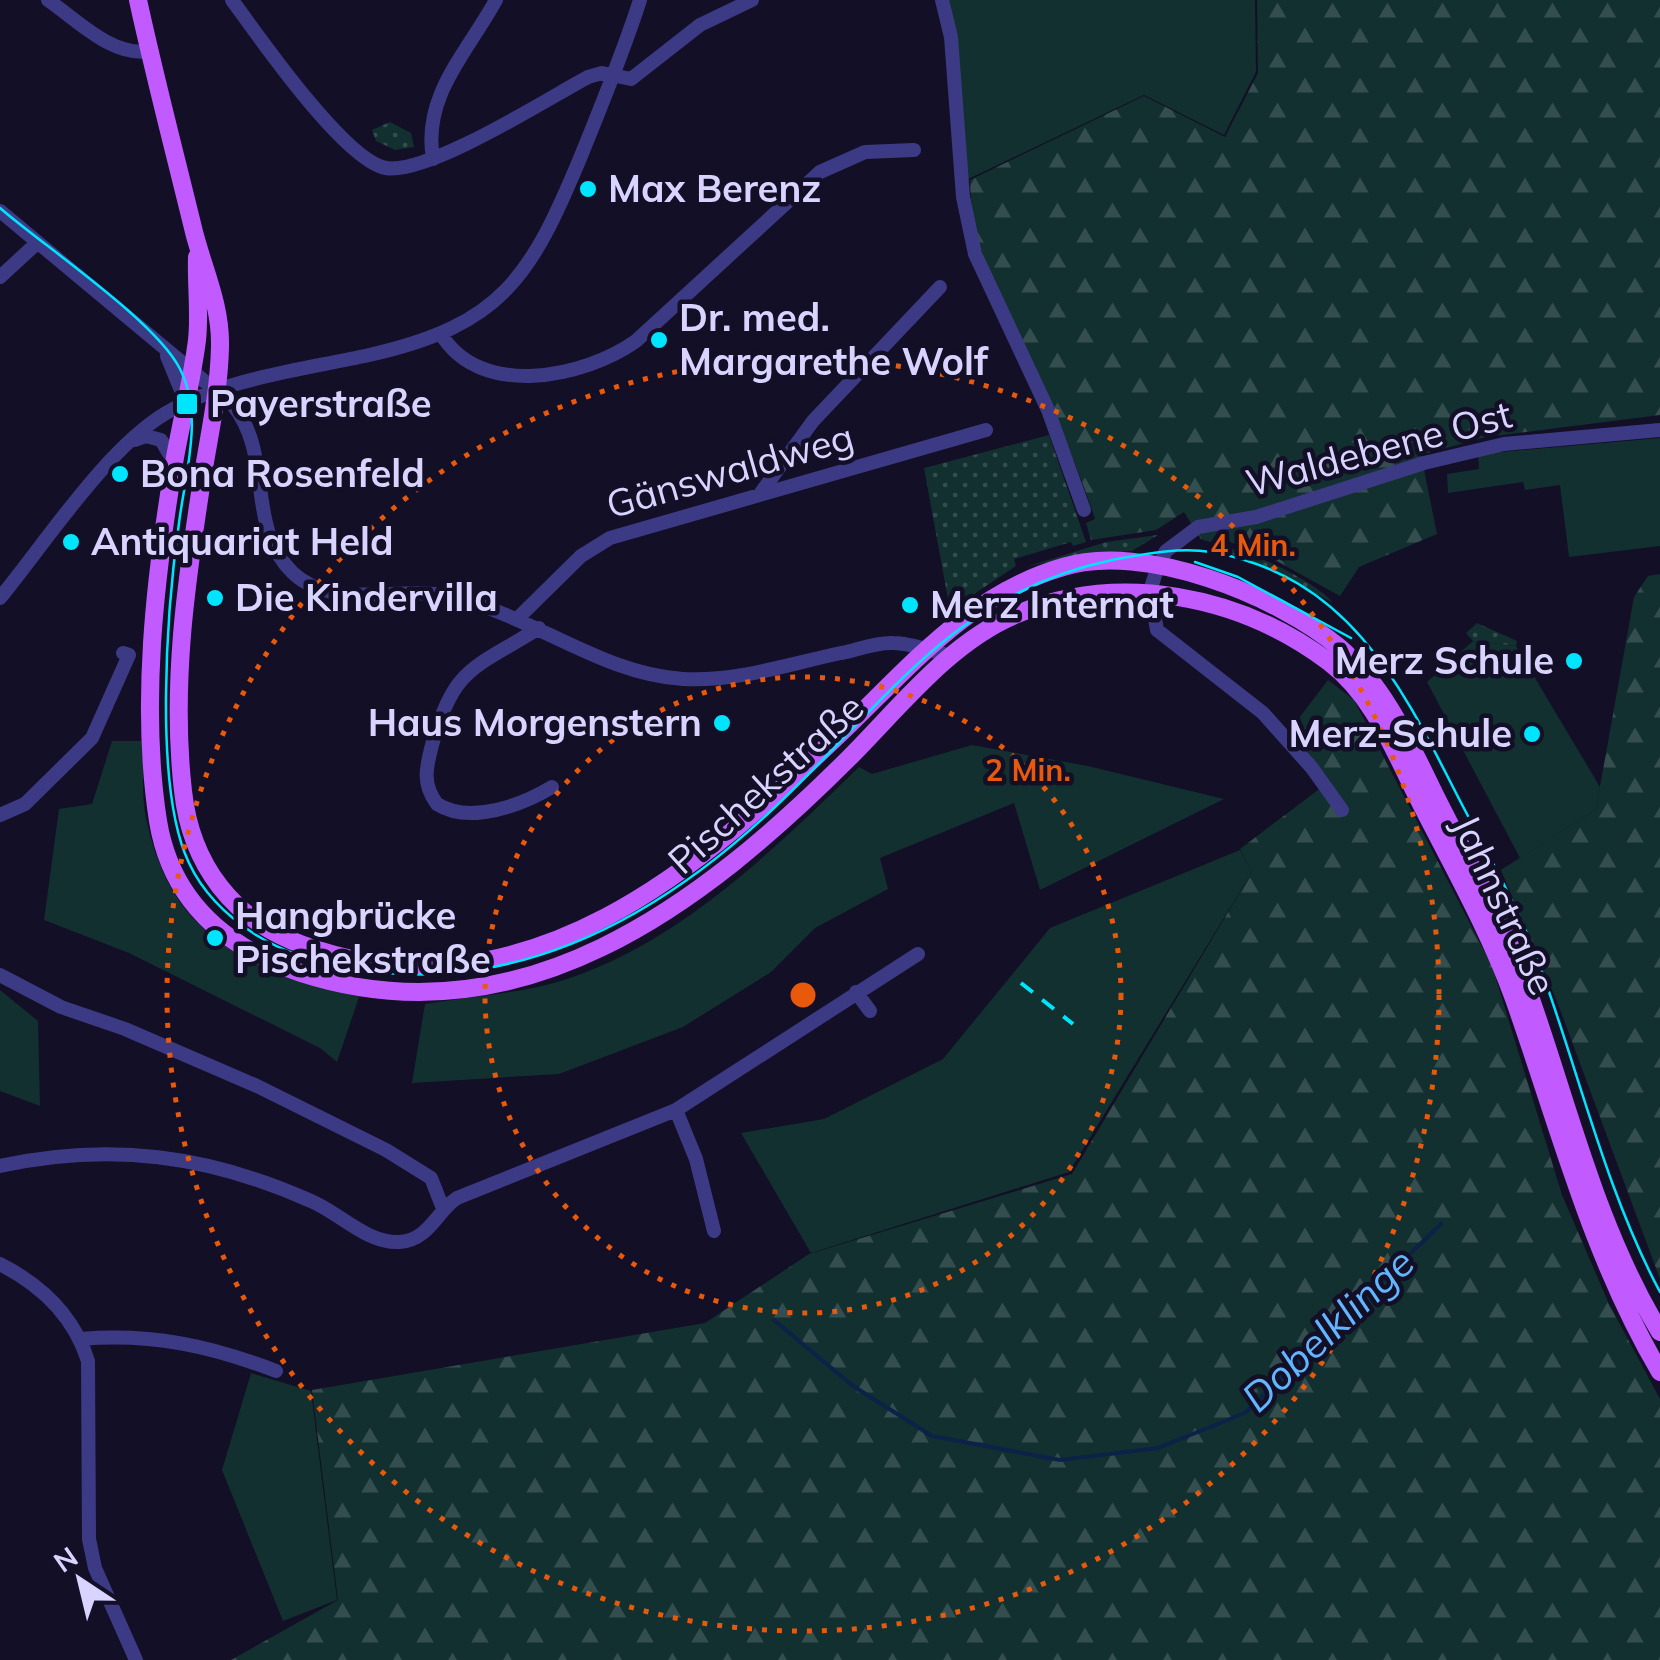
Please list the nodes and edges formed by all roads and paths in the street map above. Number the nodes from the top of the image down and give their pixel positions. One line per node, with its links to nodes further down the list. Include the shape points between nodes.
1 (48, 0): 8 (street, via 116,47)
2 (138, 0): 8 (main road)
3 (232, 0): 11 (street, via 352,149 386,168)
4 (496, 0): 11 (street, via 435,102 429,125)
5 (640, 0): 9 (street)
6 (752, 0): 9 (street, via 700,25 637,76)
7 (942, 0): 30 (street, via 951,37 963,197 976,254 1048,410)
8 (149, 51): 13 (main road)
9 (614, 77): 11 (street, via 588,77); 17 (street, via 550,230 522,274 491,305)
10 (914, 150): 17 (street, via 865,152 829,166 636,341 588,367 542,375 496,371 459,356)
11 (433, 159)
12 (0, 211): 14 (street)
13 (196, 242): 19 (main road, Pischekstraße); 22 (main road, Pischekstraße, via 217,309)
14 (37, 243): 15 (street); 18 (street)
15 (0, 277)
16 (940, 286): 29 (street, via 813,422)
17 (441, 334): 20 (street)
18 (154, 340): 19 (street); 23 (street, via 177,374)
19 (192, 371): 22 (street); 23 (main road, Pischekstraße)
20 (258, 380): 21 (street); 22 (street)
21 (244, 389): 22 (street); 24 (street, via 238,402)
22 (223, 396): 23 (street); 24 (street); 36 (main road, Pischekstraße, via 208,444 181,636 186,818 211,877 242,912 321,951 396,965 465,962 534,948 621,912 738,827)
23 (186, 403): 27 (street); 28 (main road, Pischekstraße)
24 (242, 416): 34 (street, via 256,448 263,521 274,552 296,576 328,593 411,590 478,602)
25 (986, 430): 29 (street, Gänswaldweg)
26 (1660, 430): 31 (street, Waldebene Ost, via 1504,444 1424,463 1271,512 1198,527 1166,551)
27 (119, 452): 28 (street, via 153,436 169,447); 33 (street)
28 (174, 462): 38 (main road, Pischekstraße, via 153,669 156,802 166,856 187,898 229,940 320,978 396,990 460,989 532,974 608,946 749,852)
29 (760, 495): 34 (street, Gänswaldweg, via 596,545)
30 (1084, 510)
31 (1158, 566): 32 (street, Waldebene Ost); 36 (main road, Pischekstraße, via 1096,560 1044,573 982,604); 51 (main road, Jahnstraße, via 1293,616 1332,641 1376,686 1510,944 1616,1249)
32 (1150, 591): 38 (main road, Pischekstraße, via 1112,589 1048,603 1004,620); 40 (street, via 1156,630 1263,713); 54 (main road, Jahnstraße, via 1234,614 1302,646 1330,663 1370,706 1496,954 1600,1255)
33 (0, 598)
34 (518, 618): 35 (street)
35 (539, 628): 36 (street, via 625,665 682,679 741,675 886,644); 39 (street, via 454,686 435,734 426,785 442,808 463,813 522,804)
36 (925, 650): 38 (street)
37 (123, 652): 41 (street, via 130,655 92,738 25,804)
38 (952, 656)
39 (552, 787)
40 (1342, 810)
41 (0, 816)
42 (918, 954): 44 (street)
43 (0, 975): 48 (street, via 61,1007 257,1086 386,1150 431,1178)
44 (856, 992): 45 (street); 46 (street)
45 (870, 1011)
46 (676, 1110): 48 (street); 49 (street)
47 (1, 1163): 48 (street, via 91,1152 186,1158 311,1200 388,1242 426,1232)
48 (442, 1206)
49 (714, 1231)
50 (0, 1264): 52 (street, via 34,1281)
51 (1660, 1332)
52 (82, 1339): 53 (street, via 141,1336 211,1346); 55 (street, via 88,1361 89,1540)
53 (276, 1371)
54 (1660, 1372)
55 (136, 1660)

